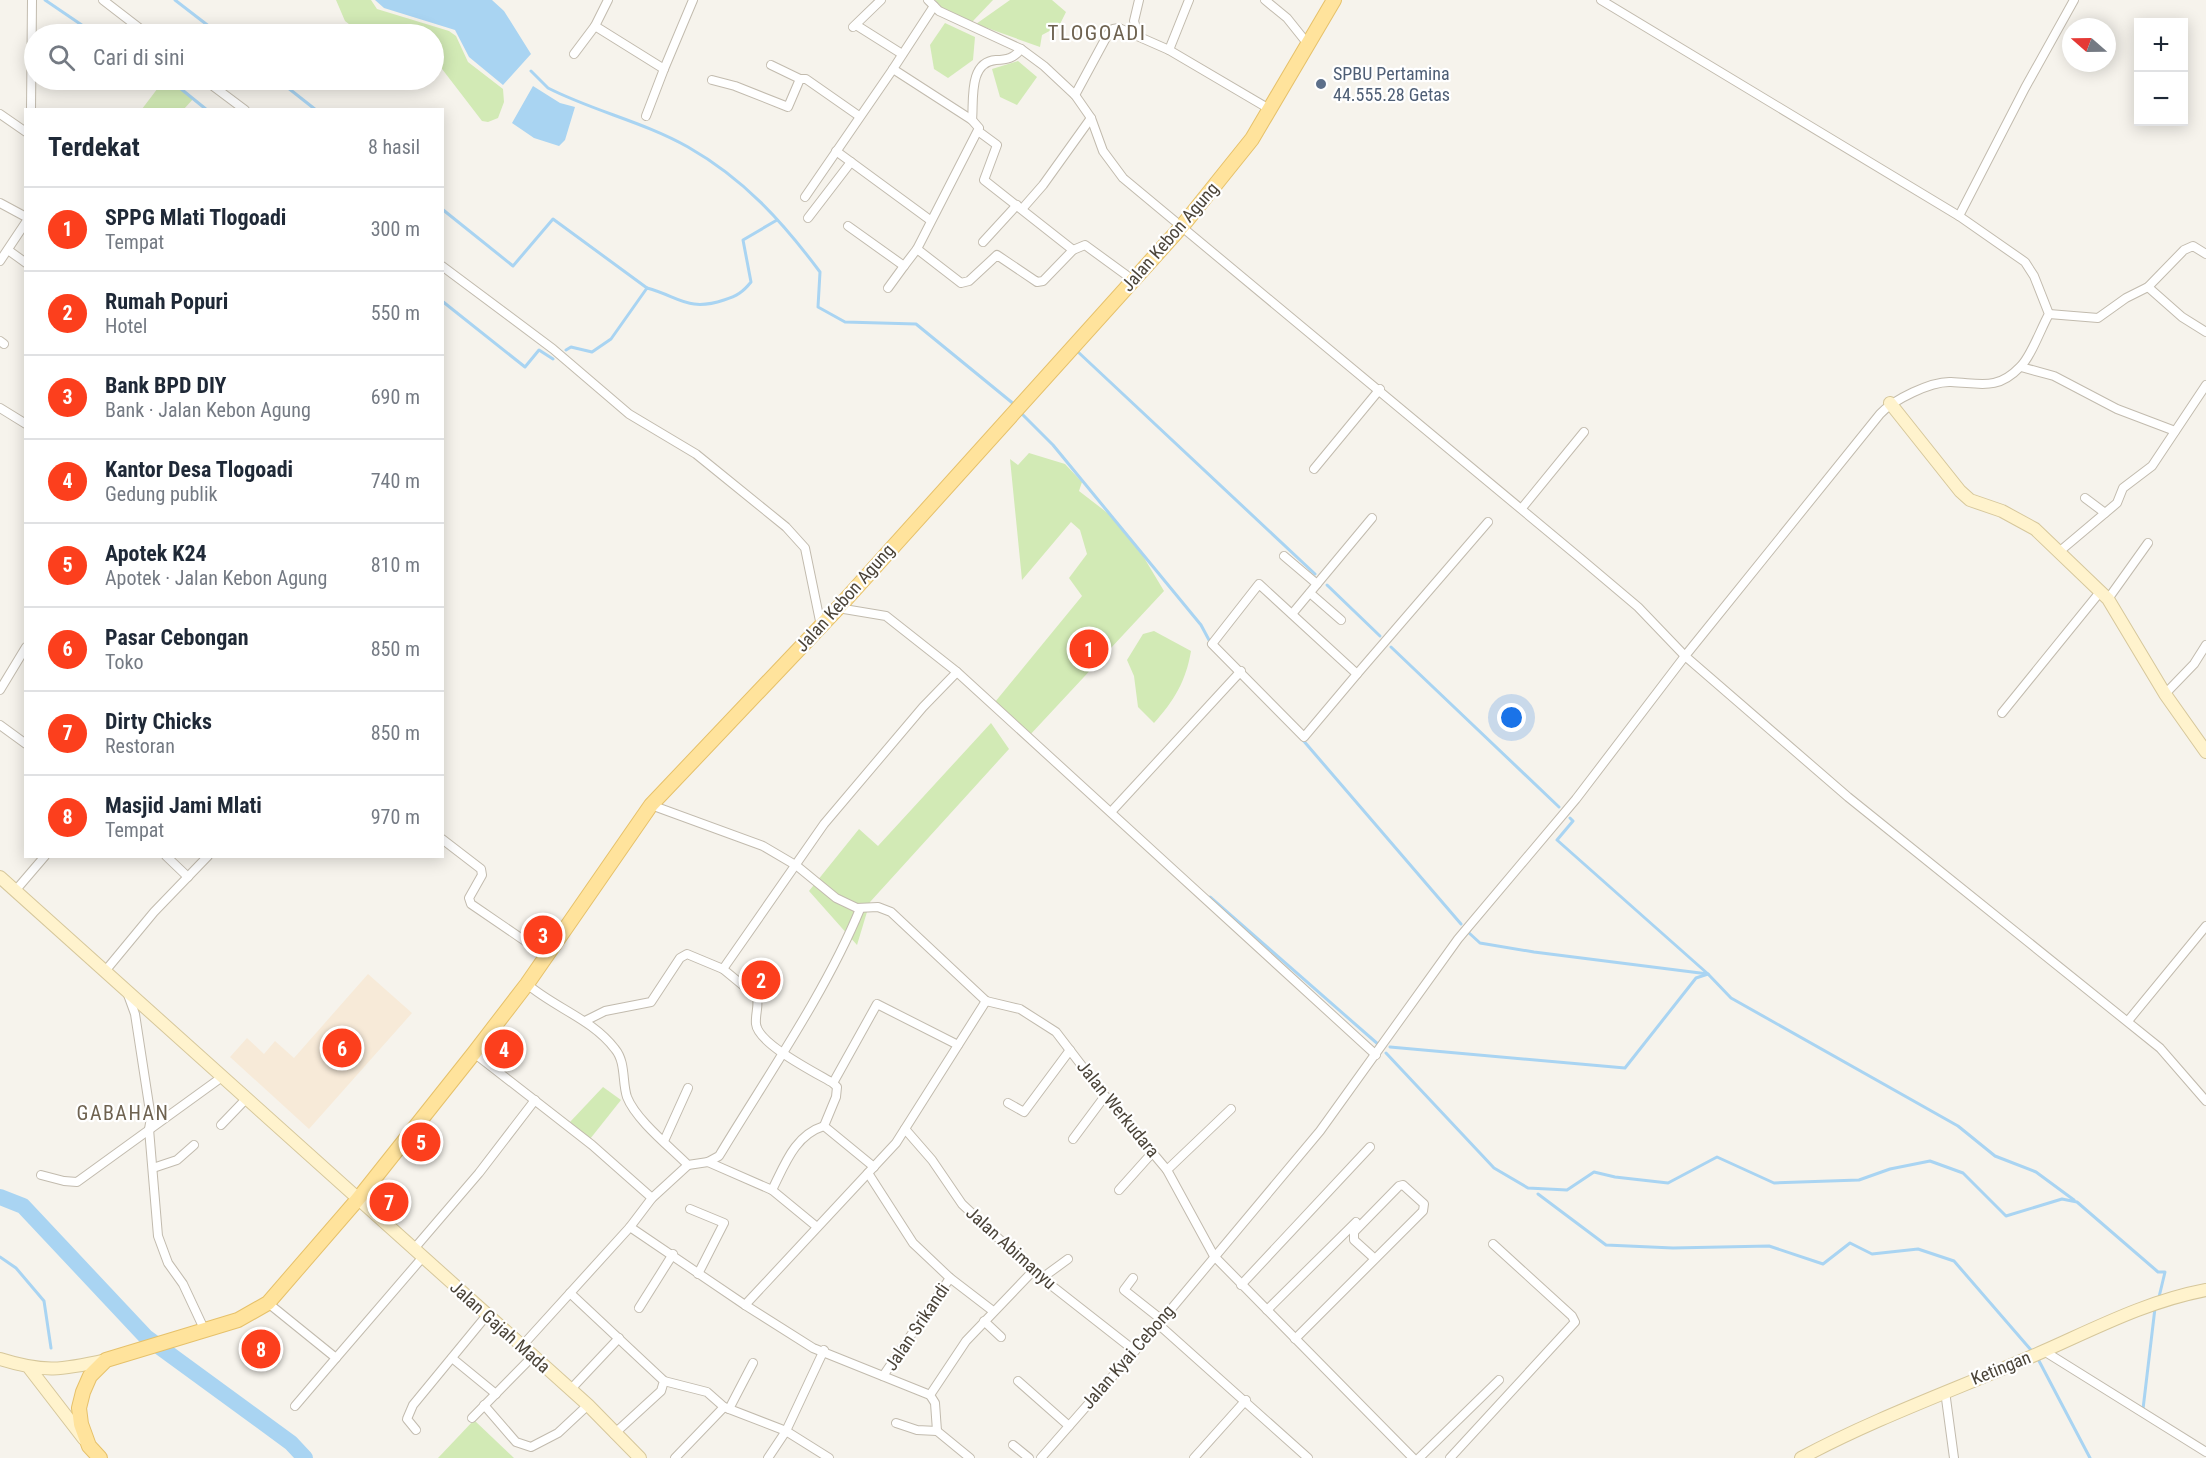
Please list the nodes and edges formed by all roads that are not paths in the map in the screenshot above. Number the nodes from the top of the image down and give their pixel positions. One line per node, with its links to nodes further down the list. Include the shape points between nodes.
1 (32, 0): 13 (street)
2 (103, 0): 14 (street)
3 (608, 0): 15 (street)
4 (693, 0): 23 (street)
5 (881, 0): 21 (street, via 854,26)
6 (1139, 0): 16 (street, via 1134,21)
7 (1189, 0): 19 (street)
8 (1265, 0): 17 (street, via 1287,18)
9 (1334, 0): 17 (main road, Jalan Kebon Agung)
10 (1601, 0): 45 (street)
11 (2074, 0): 45 (street)
12 (931, 3): 18 (street, via 964,24); 21 (street)
13 (32, 24)
14 (134, 24)
15 (595, 26): 20 (street); 23 (street)
16 (1138, 35): 19 (street); 29 (street, via 1113,29)
17 (1307, 43): 32 (main road, Jalan Kebon Agung)
18 (1021, 49): 29 (street); 37 (street, via 1009,59 993,60 980,67 975,80)
19 (1168, 50): 32 (street)
20 (574, 54)
21 (902, 54): 24 (street)
22 (771, 65): 25 (street)
23 (664, 69): 34 (street)
24 (893, 69): 35 (street); 37 (street)
25 (801, 79): 26 (street, via 788,106); 35 (street)
26 (712, 80)
27 (31, 90): 30 (street)
28 (218, 90): 31 (street)
29 (1075, 96): 36 (street)
30 (31, 108)
31 (242, 108)
32 (1271, 110): 50 (main road, Jalan Kebon Agung)
33 (0, 114): 38 (street)
34 (646, 116)
35 (859, 116): 40 (street)
36 (1091, 118): 44 (street, via 1043,185); 50 (street, via 1103,151 1123,178)
37 (972, 120): 39 (street)
38 (24, 131)
39 (978, 131): 44 (street, via 997,145 984,180); 48 (street)
40 (836, 152): 41 (street); 42 (street)
41 (851, 162): 46 (street); 48 (street)
42 (804, 197)
43 (0, 203): 47 (street)
44 (1020, 207): 52 (street); 55 (street)
45 (1959, 216): 64 (street, via 2025,262)
46 (808, 218)
47 (24, 219)
48 (930, 220): 53 (street)
49 (24, 223): 54 (street)
50 (1183, 225): 61 (main road, Jalan Kebon Agung); 68 (street)
51 (848, 226): 59 (street)
52 (983, 242)
53 (916, 249): 55 (street, via 961,283 997,255 1032,280 1043,281); 59 (street)
54 (8, 250): 57 (street); 58 (street)
55 (1073, 250): 61 (street, via 1085,245)
56 (2206, 254): 62 (street, via 2193,246 2184,250)
57 (0, 261)
58 (24, 262)
59 (904, 266): 63 (street)
60 (444, 267): 89 (street, via 553,349 629,414 696,454 786,527 805,548)
61 (1133, 280): 86 (main road, Jalan Kebon Agung)
62 (2148, 287): 64 (street, via 2131,294 2098,318); 65 (street)
63 (888, 288)
64 (2049, 314): 66 (street)
65 (2206, 332)
66 (2021, 367): 69 (street, via 1992,385 1947,382); 72 (street, via 2054,376 2117,409)
67 (2206, 384): 72 (street)
68 (1380, 389): 74 (street); 76 (street)
69 (1890, 403): 81 (main road, via 1965,495 2021,520); 92 (street, Jalan Kyai Cebong)
70 (0, 408): 71 (street)
71 (24, 423)
72 (2175, 430): 77 (street, via 2152,466 2123,488 2117,503)
73 (1584, 432): 76 (street)
74 (1314, 469)
75 (2085, 498): 77 (street)
76 (1521, 508): 92 (street, via 1638,607)
77 (2105, 513): 81 (street)
78 (1372, 519): 83 (street)
79 (1488, 522): 95 (street)
80 (2148, 543): 85 (street)
81 (2060, 551): 85 (main road)
82 (1284, 556): 83 (street)
83 (1317, 584): 84 (street)
84 (1310, 593): 87 (street); 88 (street)
85 (2104, 596): 97 (main road); 98 (street)
86 (838, 608): 89 (main road, Jalan Kebon Agung); 94 (street, via 886,616)
87 (1292, 614): 93 (street, via 1259,584 1212,644); 95 (street)
88 (1341, 620)
89 (821, 626): 102 (main road, Jalan Kebon Agung)
90 (2206, 645): 97 (street)
91 (24, 650): 96 (street)
92 (1685, 656): 121 (street, via 1848,797); 126 (street, Jalan Kyai Cebong, via 1576,799 1458,939)
93 (1241, 671): 95 (street, via 1304,737); 103 (street)
94 (957, 672): 103 (street); 108 (street, via 855,785)
95 (1357, 674)
96 (0, 690)
97 (2165, 694): 101 (main road)
98 (2002, 713)
99 (0, 725): 100 (street)
100 (24, 743)
101 (2206, 752)
102 (651, 805): 108 (street, via 763,846); 114 (main road, Jalan Kebon Agung)
103 (1111, 812): 126 (street)
104 (444, 841): 114 (street, via 481,869 482,875 469,898 471,904)
105 (43, 858): 111 (street)
106 (168, 858): 110 (street)
107 (206, 858): 110 (street)
108 (797, 866): 112 (street, via 836,898); 115 (street)
109 (0, 877): 111 (main road, Jalan Gajah Mada)
110 (188, 877): 116 (street)
111 (15, 891): 116 (main road, Jalan Gajah Mada)
112 (860, 909): 119 (street, via 878,907 891,912); 124 (street, via 842,948)
113 (2206, 926): 121 (street)
114 (547, 956): 117 (main road, Jalan Kebon Agung)
115 (723, 969): 120 (street, via 687,954 680,958 651,1002 605,1011); 124 (street, via 754,991 758,1002 757,1029)
116 (106, 970): 118 (main road, Jalan Gajah Mada)
117 (527, 984): 120 (street, via 551,1003); 125 (main road, Jalan Kebon Agung)
118 (127, 991): 127 (main road, Jalan Gajah Mada); 139 (street, via 135,1014 151,1118)
119 (986, 1001): 122 (street); 123 (street, Jalan Werkudara, via 1020,1009 1056,1032)
120 (585, 1021): 141 (street, via 616,1049 633,1108)
121 (2128, 1021): 133 (street, via 2160,1048)
122 (958, 1045): 128 (street, via 877,1004); 138 (street)
123 (1070, 1050): 130 (street, Jalan Werkudara); 134 (street, via 1024,1112)
124 (781, 1052): 128 (street); 145 (street, via 719,1156)
125 (474, 1053): 132 (street); 155 (main road, Jalan Kebon Agung)
126 (1376, 1055): 162 (street, Jalan Kyai Cebong, via 1320,1131)
127 (222, 1077): 131 (main road, Jalan Gajah Mada); 139 (street)
128 (833, 1083): 137 (street, via 837,1087 836,1097)
129 (687, 1088): 141 (street)
130 (1104, 1096): 140 (street); 144 (street, Jalan Werkudara)
131 (246, 1099): 136 (street); 155 (main road, Jalan Gajah Mada)
132 (535, 1100): 154 (street); 160 (street)
133 (2206, 1101)
134 (1008, 1103)
135 (1232, 1109): 149 (street)
136 (221, 1125)
137 (824, 1126): 148 (street); 152 (street, via 804,1135)
138 (905, 1129): 148 (street); 165 (street, Jalan Abimanyu, via 962,1204)
139 (149, 1130): 147 (street); 150 (street, via 77,1182)
140 (1072, 1139)
141 (664, 1141): 146 (street)
142 (194, 1145): 147 (street, via 177,1160)
143 (1370, 1147): 170 (street)
144 (1153, 1152): 149 (street, Jalan Werkudara); 153 (street)
145 (708, 1162): 146 (street); 152 (street)
146 (688, 1165): 154 (street)
147 (153, 1168): 181 (street, via 158,1236 168,1263 183,1284)
148 (871, 1170): 158 (street); 167 (street, via 907,1236)
149 (1167, 1170): 162 (street, Jalan Werkudara)
150 (41, 1175)
151 (1398, 1180): 176 (street)
152 (772, 1190): 158 (street)
153 (1119, 1190)
154 (652, 1198): 157 (street)
155 (358, 1199): 160 (main road, Jalan Gajah Mada); 173 (main road, Jalan Kebon Agung)
156 (690, 1209): 166 (street, via 724,1223)
157 (630, 1227): 161 (street); 172 (street)
158 (817, 1227): 174 (street)
159 (1493, 1244): 231 (street, via 1575,1322)
160 (418, 1254): 178 (main road, Jalan Gajah Mada); 190 (street)
161 (673, 1254): 166 (street); 175 (street)
162 (1214, 1256): 170 (street, Jalan Werkudara); 180 (street, Jalan Kyai Cebong)
163 (1068, 1259): 168 (street)
164 (1375, 1259): 164 (street, via 1425,1208 1403,1185 1354,1232 1354,1240); 184 (street)
165 (1033, 1271): 168 (street, Jalan Abimanyu); 177 (street)
166 (698, 1274): 174 (street)
167 (950, 1278): 177 (street); 196 (street, Jalan Srikandi)
168 (1042, 1278): 187 (street, Jalan Abimanyu)
169 (1133, 1278): 180 (street, via 1124,1290)
170 (1240, 1285): 176 (street, Jalan Werkudara)
171 (2206, 1290): 188 (main road, Ketingan, via 2131,1311)
172 (570, 1293): 183 (street); 185 (street)
173 (268, 1303): 181 (main road, Jalan Kebon Agung, via 238,1320); 190 (street)
174 (745, 1305): 186 (street, via 813,1348)
175 (639, 1308)
176 (1267, 1310): 184 (street, Jalan Werkudara)
177 (993, 1311): 179 (street)
178 (487, 1316): 185 (main road, Jalan Gajah Mada); 191 (street)
179 (984, 1321): 182 (street); 203 (street)
180 (1160, 1322): 187 (street, Jalan Kyai Cebong); 204 (street)
181 (205, 1331): 193 (main road, Jalan Kebon Agung)
182 (1001, 1337)
183 (619, 1338): 198 (street); 200 (street)
184 (1295, 1339): 229 (street, Jalan Werkudara)
185 (522, 1346): 189 (main road, Jalan Gajah Mada)
186 (825, 1350): 196 (street); 213 (street)
187 (1135, 1351): 211 (street, Jalan Kyai Cebong)
188 (2044, 1351): 201 (main road, Ketingan); 218 (street)
189 (533, 1356): 200 (main road, Jalan Gajah Mada); 202 (street)
190 (336, 1358): 207 (street)
191 (452, 1358): 202 (street); 212 (street, via 408,1412 408,1422)
192 (0, 1359): 195 (main road)
193 (106, 1360): 195 (main road, via 63,1370); 217 (main road, via 90,1376 82,1392 81,1424)
194 (753, 1363): 208 (street)
195 (30, 1368): 217 (main road)
196 (884, 1376): 203 (street)
197 (1499, 1380): 230 (street)
198 (664, 1381): 208 (street, via 708,1392); 215 (street, via 661,1391)
199 (1018, 1381): 211 (street)
200 (571, 1389): 205 (main road, Jalan Gajah Mada)
201 (1945, 1391): 232 (main road, Ketingan); 233 (street)
202 (496, 1394): 206 (street)
203 (930, 1395): 214 (street, via 935,1403)
204 (1246, 1400): 219 (street); 228 (street)
205 (588, 1404): 206 (street, via 558,1433 531,1447 516,1442); 215 (main road, Jalan Gajah Mada)
206 (484, 1405): 209 (street)
207 (295, 1406)
208 (727, 1408): 213 (street); 222 (street)
209 (472, 1418)
210 (897, 1423): 214 (street, via 916,1430)
211 (1069, 1426): 227 (street, Jalan Kyai Cebong)
212 (416, 1430)
213 (786, 1431): 223 (street); 224 (street)
214 (937, 1431): 225 (street)
215 (614, 1434): 221 (main road, Jalan Gajah Mada)
216 (1013, 1445): 226 (street)
217 (89, 1446): 220 (main road)
218 (2206, 1452)
219 (1198, 1456)
220 (100, 1458)
221 (640, 1458)
222 (675, 1458)
223 (768, 1458)
224 (830, 1458)
225 (970, 1458)
226 (1029, 1458)
227 (1041, 1458)
228 (1308, 1458)
229 (1413, 1458)
230 (1419, 1458)
231 (1450, 1458)
232 (1801, 1458)
233 (1953, 1458)

